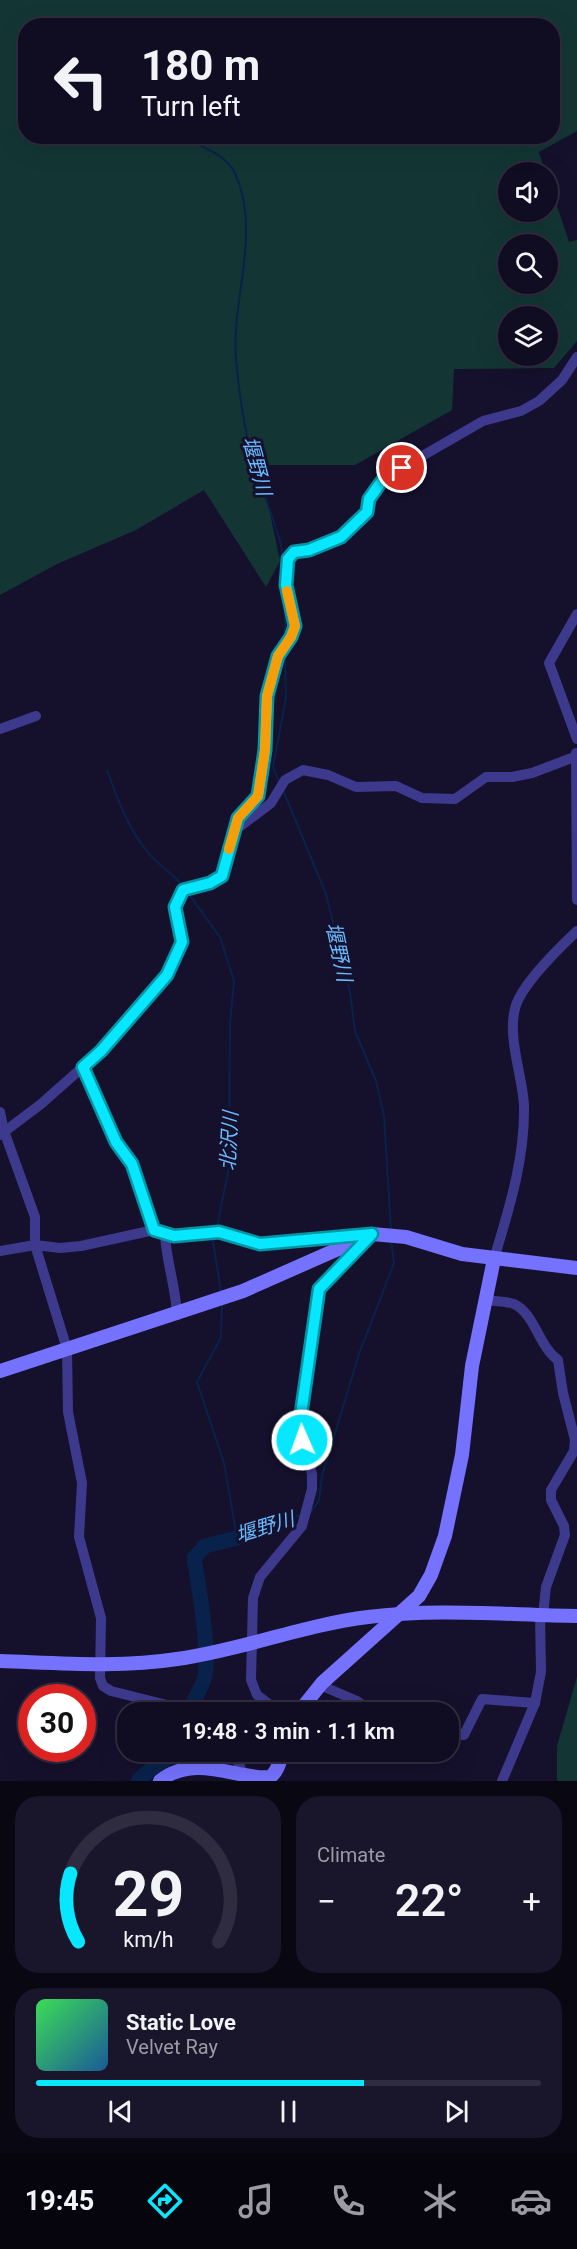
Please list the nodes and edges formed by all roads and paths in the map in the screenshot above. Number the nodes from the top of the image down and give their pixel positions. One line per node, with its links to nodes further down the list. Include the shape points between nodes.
1 (577, 357): 7 (street, via 562,380 539,401 521,411 483,421 384,478 369,499 367,512 341,537 294,552 288,559 286,576 295,626 280,653 267,696 258,796 238,818)
2 (577, 614): 5 (street, via 549,663)
3 (36, 716): 4 (street)
4 (0, 729)
5 (577, 739)
6 (576, 754): 7 (street, via 532,773 486,777 455,799 422,798 396,786 356,787 303,770 285,781 271,803); 8 (street)
7 (234, 831): 10 (street, via 222,876 187,889 175,907 182,942 172,966)
8 (577, 900)
9 (577, 931): 17 (street, via 544,962 516,1005 514,1044 524,1105 519,1175)
10 (83, 1067): 12 (street); 13 (street, via 116,1142 132,1164)
11 (0, 1112): 12 (street)
12 (2, 1133): 15 (street, via 35,1217)
13 (159, 1232): 14 (street, via 174,1236 215,1232 260,1244); 15 (street, via 81,1246); 20 (street)
14 (384, 1235): 17 (street); 20 (street); 26 (street, via 319,1289 299,1428 312,1474 312,1489 295,1537 260,1577 253,1598)
15 (35, 1245): 16 (street); 21 (street)
16 (0, 1251)
17 (494, 1259): 18 (street); 19 (street)
18 (577, 1268)
19 (485, 1300): 23 (street, via 472,1366 462,1455 445,1536 419,1596); 24 (street, via 514,1304 558,1360 574,1429 574,1451 551,1490 551,1500 565,1534 546,1587)
20 (177, 1315): 21 (street)
21 (67, 1350): 22 (street); 28 (street, via 68,1412 82,1483 78,1537 101,1618)
22 (0, 1371)
23 (400, 1614): 24 (street); 26 (street, via 321,1625); 29 (street)
24 (541, 1615): 25 (street); 34 (street, via 541,1672)
25 (577, 1616)
26 (252, 1643): 28 (street, via 149,1663); 31 (street, via 249,1666 256,1695)
27 (0, 1661): 28 (street)
28 (99, 1665): 30 (street, via 103,1686)
29 (320, 1685): 32 (street); 33 (street)
30 (155, 1702)
31 (266, 1702)
32 (307, 1702)
33 (358, 1702)
34 (535, 1703): 35 (street, via 482,1699 464,1735); 41 (street)
35 (459, 1735)
36 (238, 1762): 39 (street)
37 (280, 1762): 38 (street)
38 (272, 1779): 39 (street)
39 (245, 1780): 40 (street, via 186,1770)
40 (160, 1781)
41 (502, 1781)

